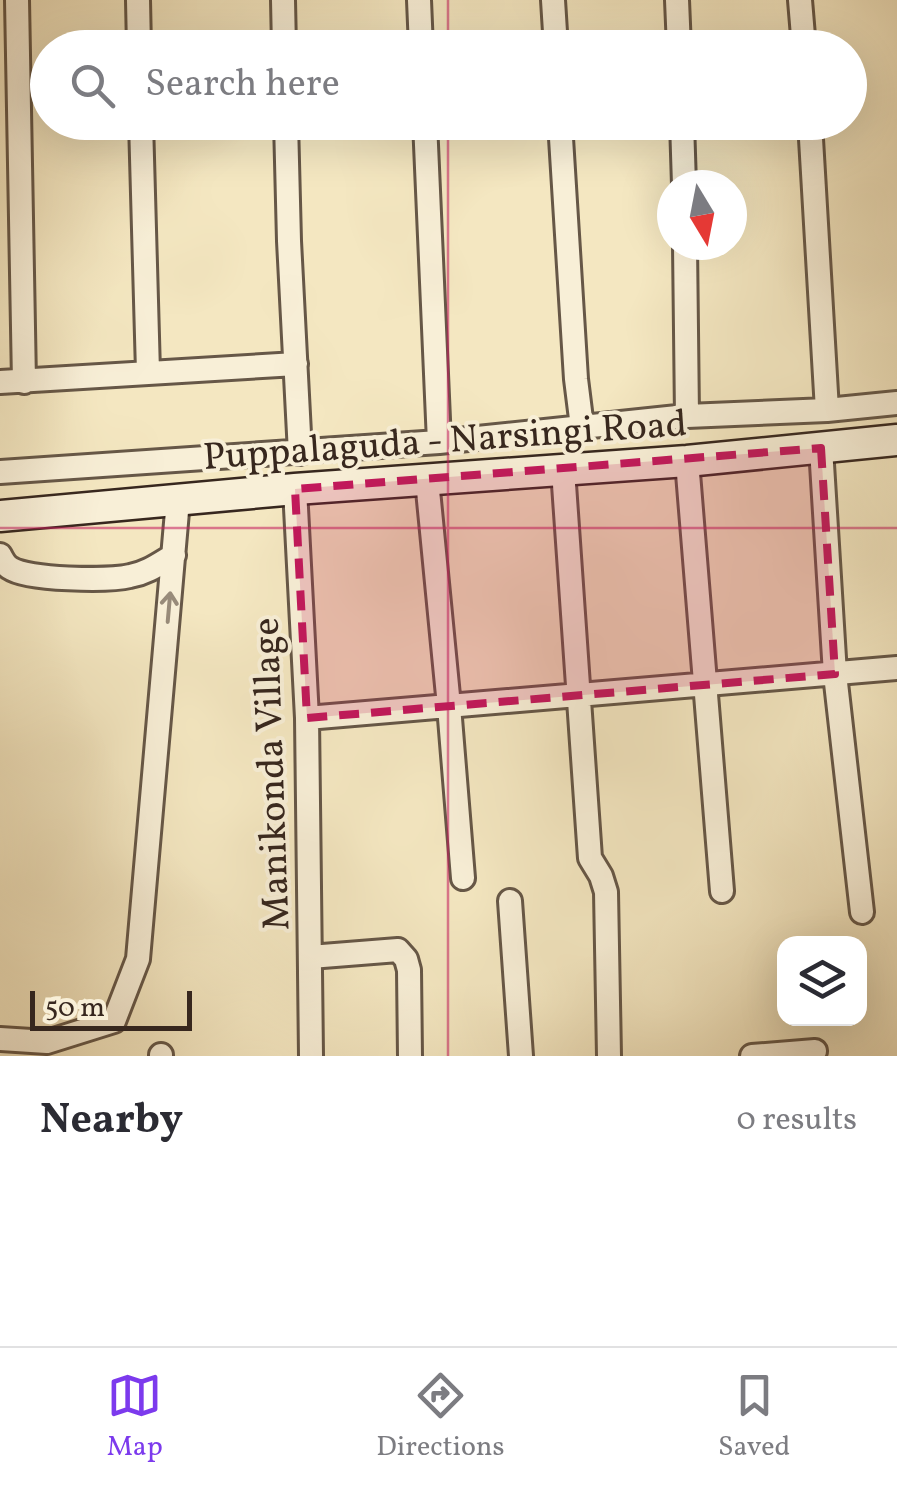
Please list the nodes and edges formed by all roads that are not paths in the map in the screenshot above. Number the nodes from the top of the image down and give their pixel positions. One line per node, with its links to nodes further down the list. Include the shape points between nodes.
1 (17, 0): 25 (street)
2 (138, 0): 8 (street)
3 (283, 0): 9 (street)
4 (419, 0): 10 (street)
5 (554, 0): 11 (street)
6 (677, 0): 12 (street)
7 (800, 0): 13 (street)
8 (139, 30)
9 (284, 30)
10 (421, 30)
11 (555, 30)
12 (678, 30)
13 (802, 30)
14 (142, 140): 23 (street)
15 (286, 140): 22 (street)
16 (426, 140): 31 (street)
17 (561, 140): 29 (street)
18 (683, 140): 20 (street)
19 (811, 140): 27 (street)
20 (684, 170)
21 (685, 260): 28 (street)
22 (296, 364): 23 (street); 33 (street)
23 (148, 372): 25 (street)
24 (0, 382): 25 (street)
25 (24, 382)
26 (897, 403): 27 (street)
27 (826, 410): 28 (street)
28 (687, 416): 29 (street)
29 (582, 427): 31 (street)
30 (897, 440): 32 (street, Puppalaguda - Narsingi Road)
31 (439, 442): 33 (street)
32 (821, 448): 34 (street, Puppalaguda - Narsingi Road); 44 (street)
33 (300, 453): 36 (street)
34 (687, 460): 35 (street, Puppalaguda - Narsingi Road); 45 (street)
35 (563, 470): 37 (street, Puppalaguda - Narsingi Road); 46 (street)
36 (0, 472)
37 (427, 480): 38 (street, Puppalaguda - Narsingi Road); 47 (street)
38 (295, 489): 39 (street, Puppalaguda - Narsingi Road); 48 (street, Manikonda Village)
39 (178, 500): 40 (street, Puppalaguda - Narsingi Road); 41 (street)
40 (0, 516)
41 (174, 555): 42 (street, via 151,570 98,578 17,572); 54 (street, one-way to 41, via 47,1042 114,1021 138,959)
42 (0, 556)
43 (897, 668): 44 (street)
44 (835, 674): 45 (street); 52 (street)
45 (706, 684): 46 (street); 50 (street)
46 (578, 695): 47 (street); 59 (street, via 590,858 606,892)
47 (449, 706): 48 (street); 49 (street)
48 (307, 718): 53 (street, Manikonda Village)
49 (463, 878)
50 (722, 891)
51 (510, 901): 58 (street)
52 (862, 912)
53 (310, 956): 56 (street, Manikonda Village); 57 (street, via 398,950 409,970)
54 (0, 1039)
55 (815, 1051): 60 (street)
56 (311, 1056)
57 (410, 1056)
58 (521, 1056)
59 (609, 1056)
60 (752, 1056)

